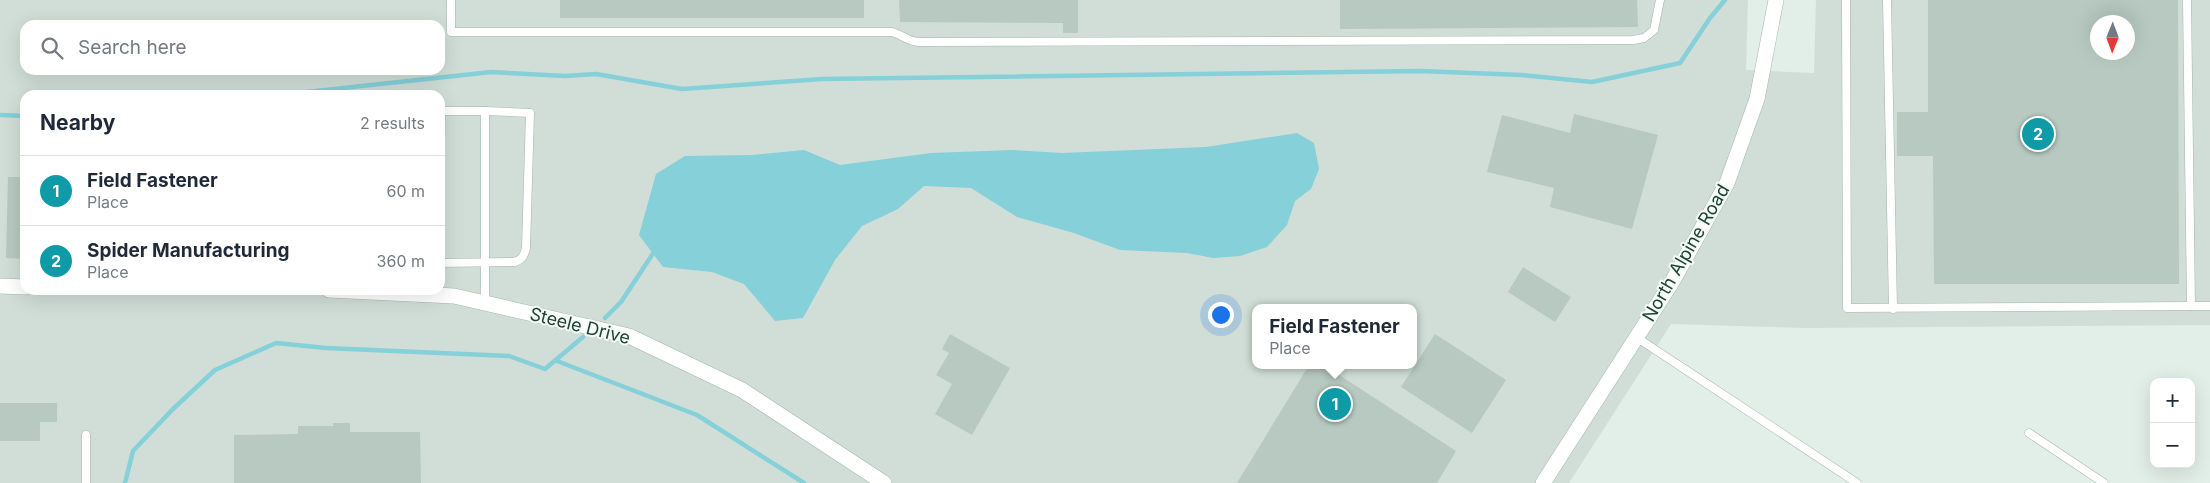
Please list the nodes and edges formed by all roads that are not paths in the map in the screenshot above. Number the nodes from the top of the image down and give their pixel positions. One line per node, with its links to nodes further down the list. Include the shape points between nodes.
1 (451, 0): 2 (lane, via 451,32 892,32 910,41 938,42 1633,40 1644,38 1654,30)
2 (1660, 0)
3 (1776, 0): 18 (street, North Alpine Road, via 1757,99 1727,183 1672,282)
4 (1846, 0): 17 (lane, via 1847,308)
5 (1887, 0): 17 (lane)
6 (2187, 0): 15 (lane)
7 (445, 111): 8 (lane)
8 (485, 111): 10 (lane); 10 (lane, via 530,113 524,256 514,262)
9 (445, 262): 10 (lane)
10 (484, 262): 14 (lane)
11 (0, 286): 12 (street)
12 (20, 287)
13 (445, 294): 14 (street, Steele Drive)
14 (485, 303): 21 (street, Steele Drive, via 629,336 742,390)
15 (2191, 306): 16 (lane); 17 (lane)
16 (2210, 306)
17 (1893, 309)
18 (1636, 336): 23 (street, North Alpine Road); 24 (lane)
19 (2029, 433): 25 (lane)
20 (86, 435): 22 (lane)
21 (879, 482)
22 (86, 483)
23 (1542, 483)
24 (1857, 483)
25 (2104, 483)

